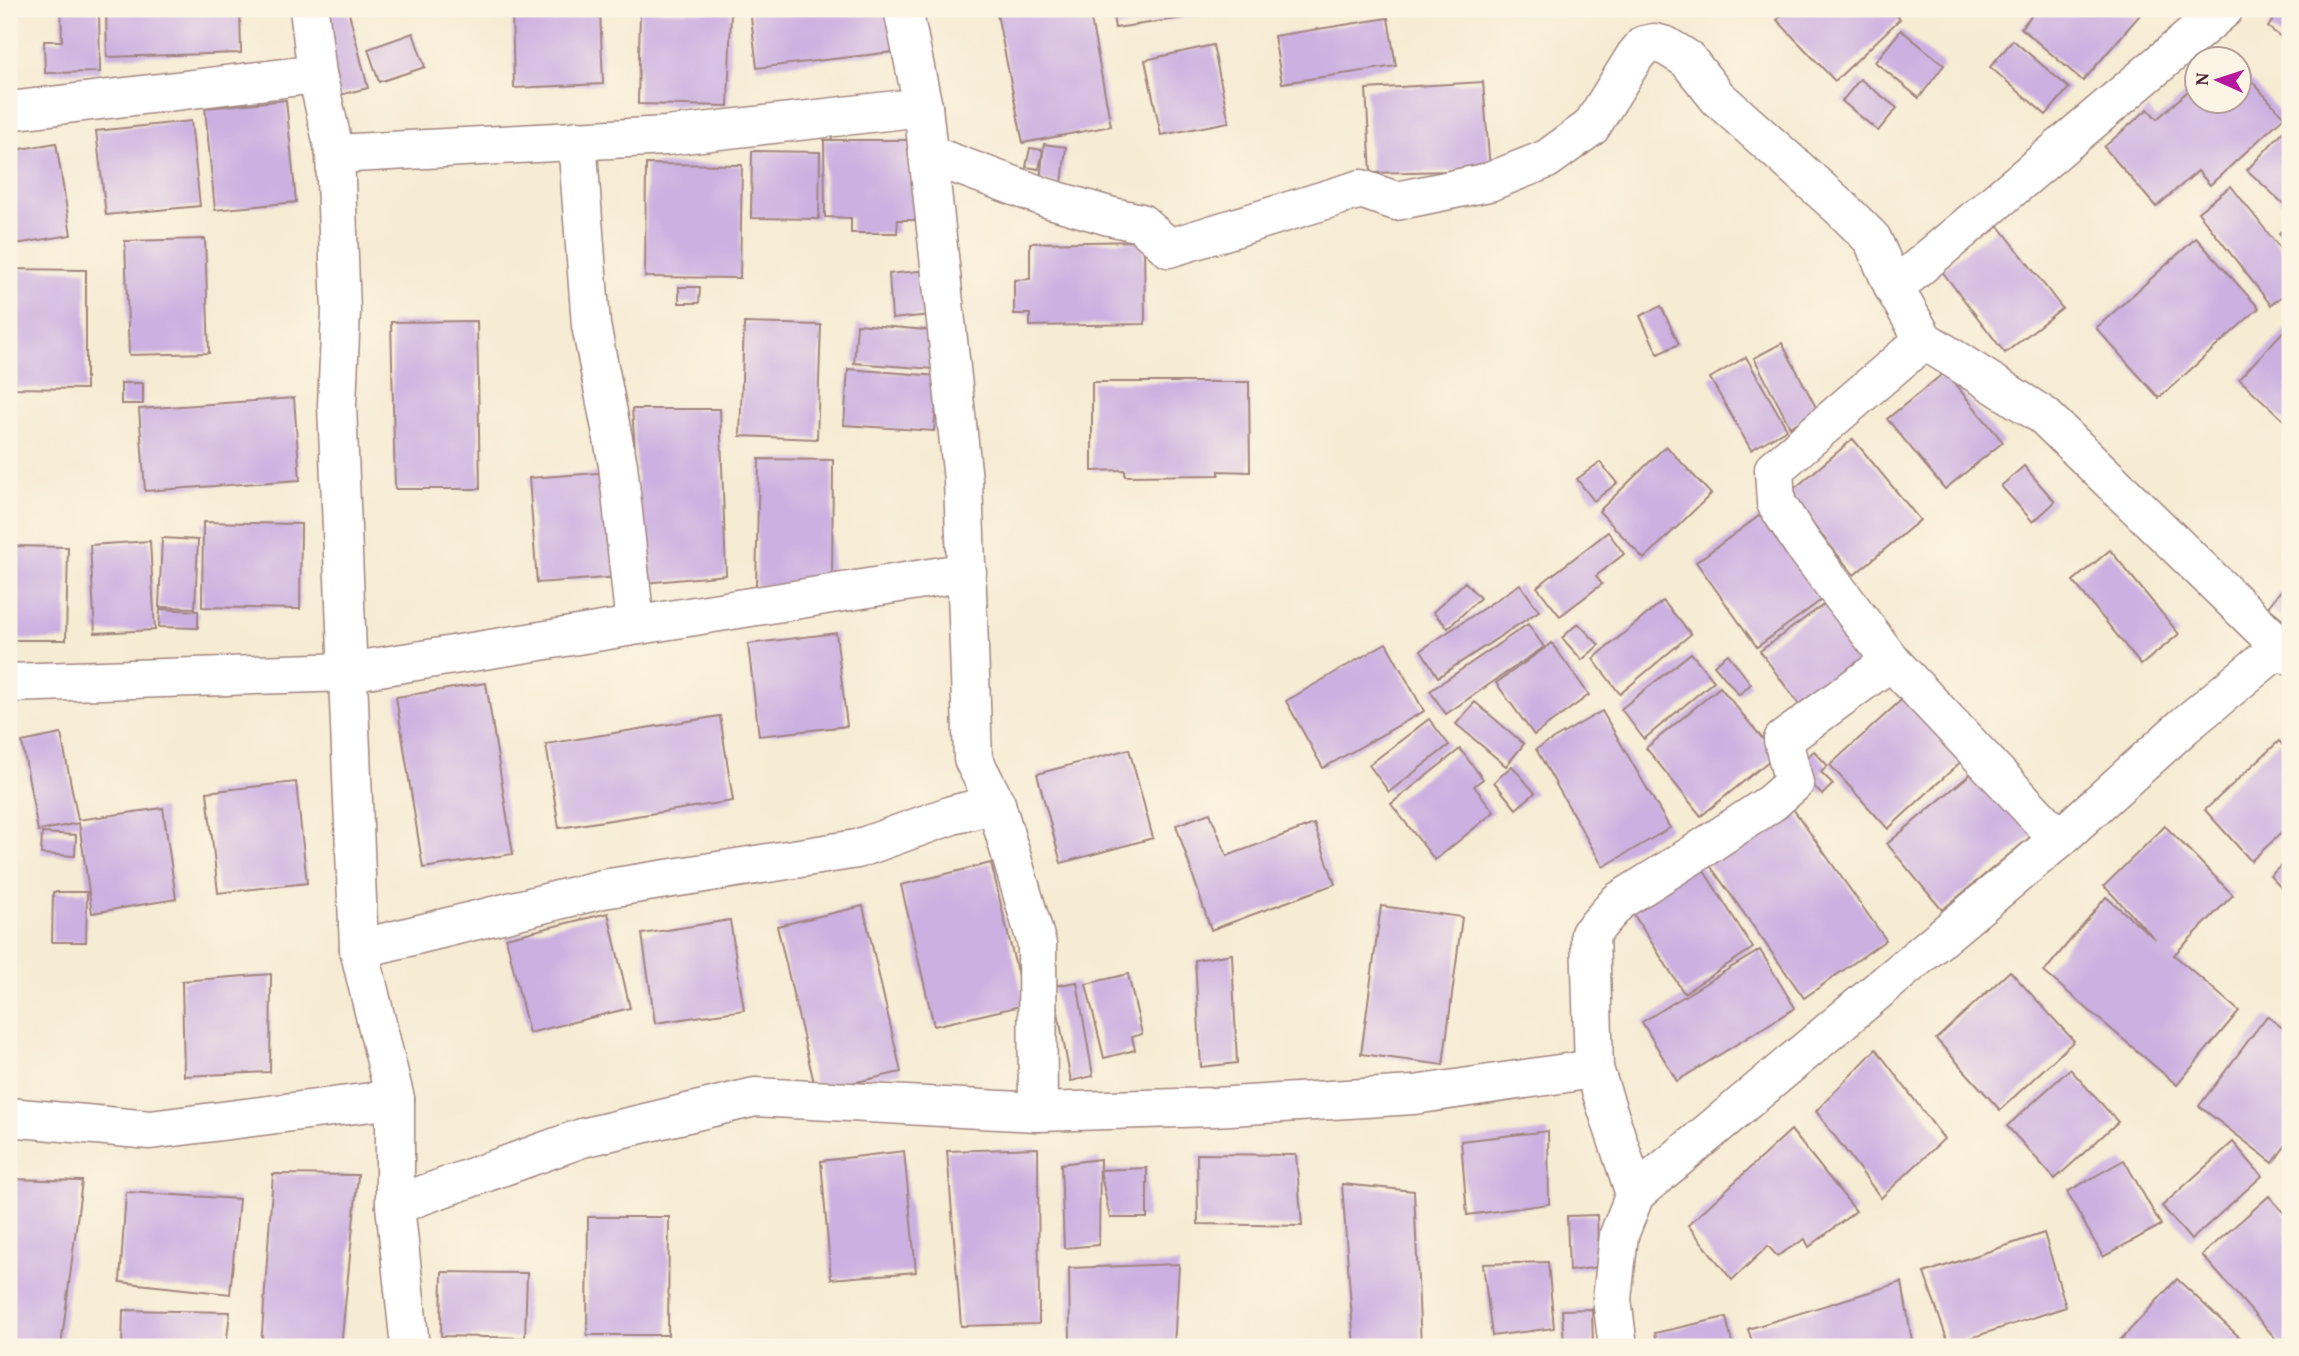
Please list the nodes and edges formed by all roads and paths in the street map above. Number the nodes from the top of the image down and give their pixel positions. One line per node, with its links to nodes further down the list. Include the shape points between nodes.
1 (309, 9): 4 (street)
2 (903, 9): 5 (street)
3 (2224, 9): 10 (street)
4 (317, 74): 6 (street); 8 (street)
5 (923, 107): 7 (street, via 666,136); 9 (street)
6 (9, 111)
7 (577, 140): 8 (street); 13 (street, via 591,325 618,465)
8 (335, 154): 16 (street, via 341,311 337,405)
9 (928, 154): 10 (street, via 1046,198 1141,223 1169,248 1361,189 1396,201 1489,182 1547,159 1591,127 1635,56 1654,43 1687,59 1718,98 1865,231); 12 (street, via 963,480)
10 (1894, 288): 11 (street)
11 (1924, 340): 14 (street, via 2044,415); 15 (street, via 1774,469 1776,503)
12 (967, 572): 13 (street); 18 (street, via 973,759)
13 (635, 625): 16 (street)
14 (2285, 652): 19 (street, via 2184,726)
15 (1891, 660): 19 (street); 21 (street, via 1783,740 1794,783 1771,803 1619,901 1590,934)
16 (348, 672): 17 (street); 20 (street)
17 (9, 683)
18 (996, 804): 20 (street, via 857,849 603,889); 23 (street, via 1037,944)
19 (2059, 839): 25 (street)
20 (359, 949): 22 (street)
21 (1594, 1069): 23 (street, via 1414,1095); 25 (street)
22 (395, 1099): 24 (street, via 150,1130); 26 (street)
23 (1038, 1112): 26 (street, via 755,1097 582,1138)
24 (9, 1117)
25 (1635, 1194): 28 (street, via 1619,1235 1612,1298)
26 (395, 1205): 27 (street)
27 (410, 1347)
28 (1618, 1347)

